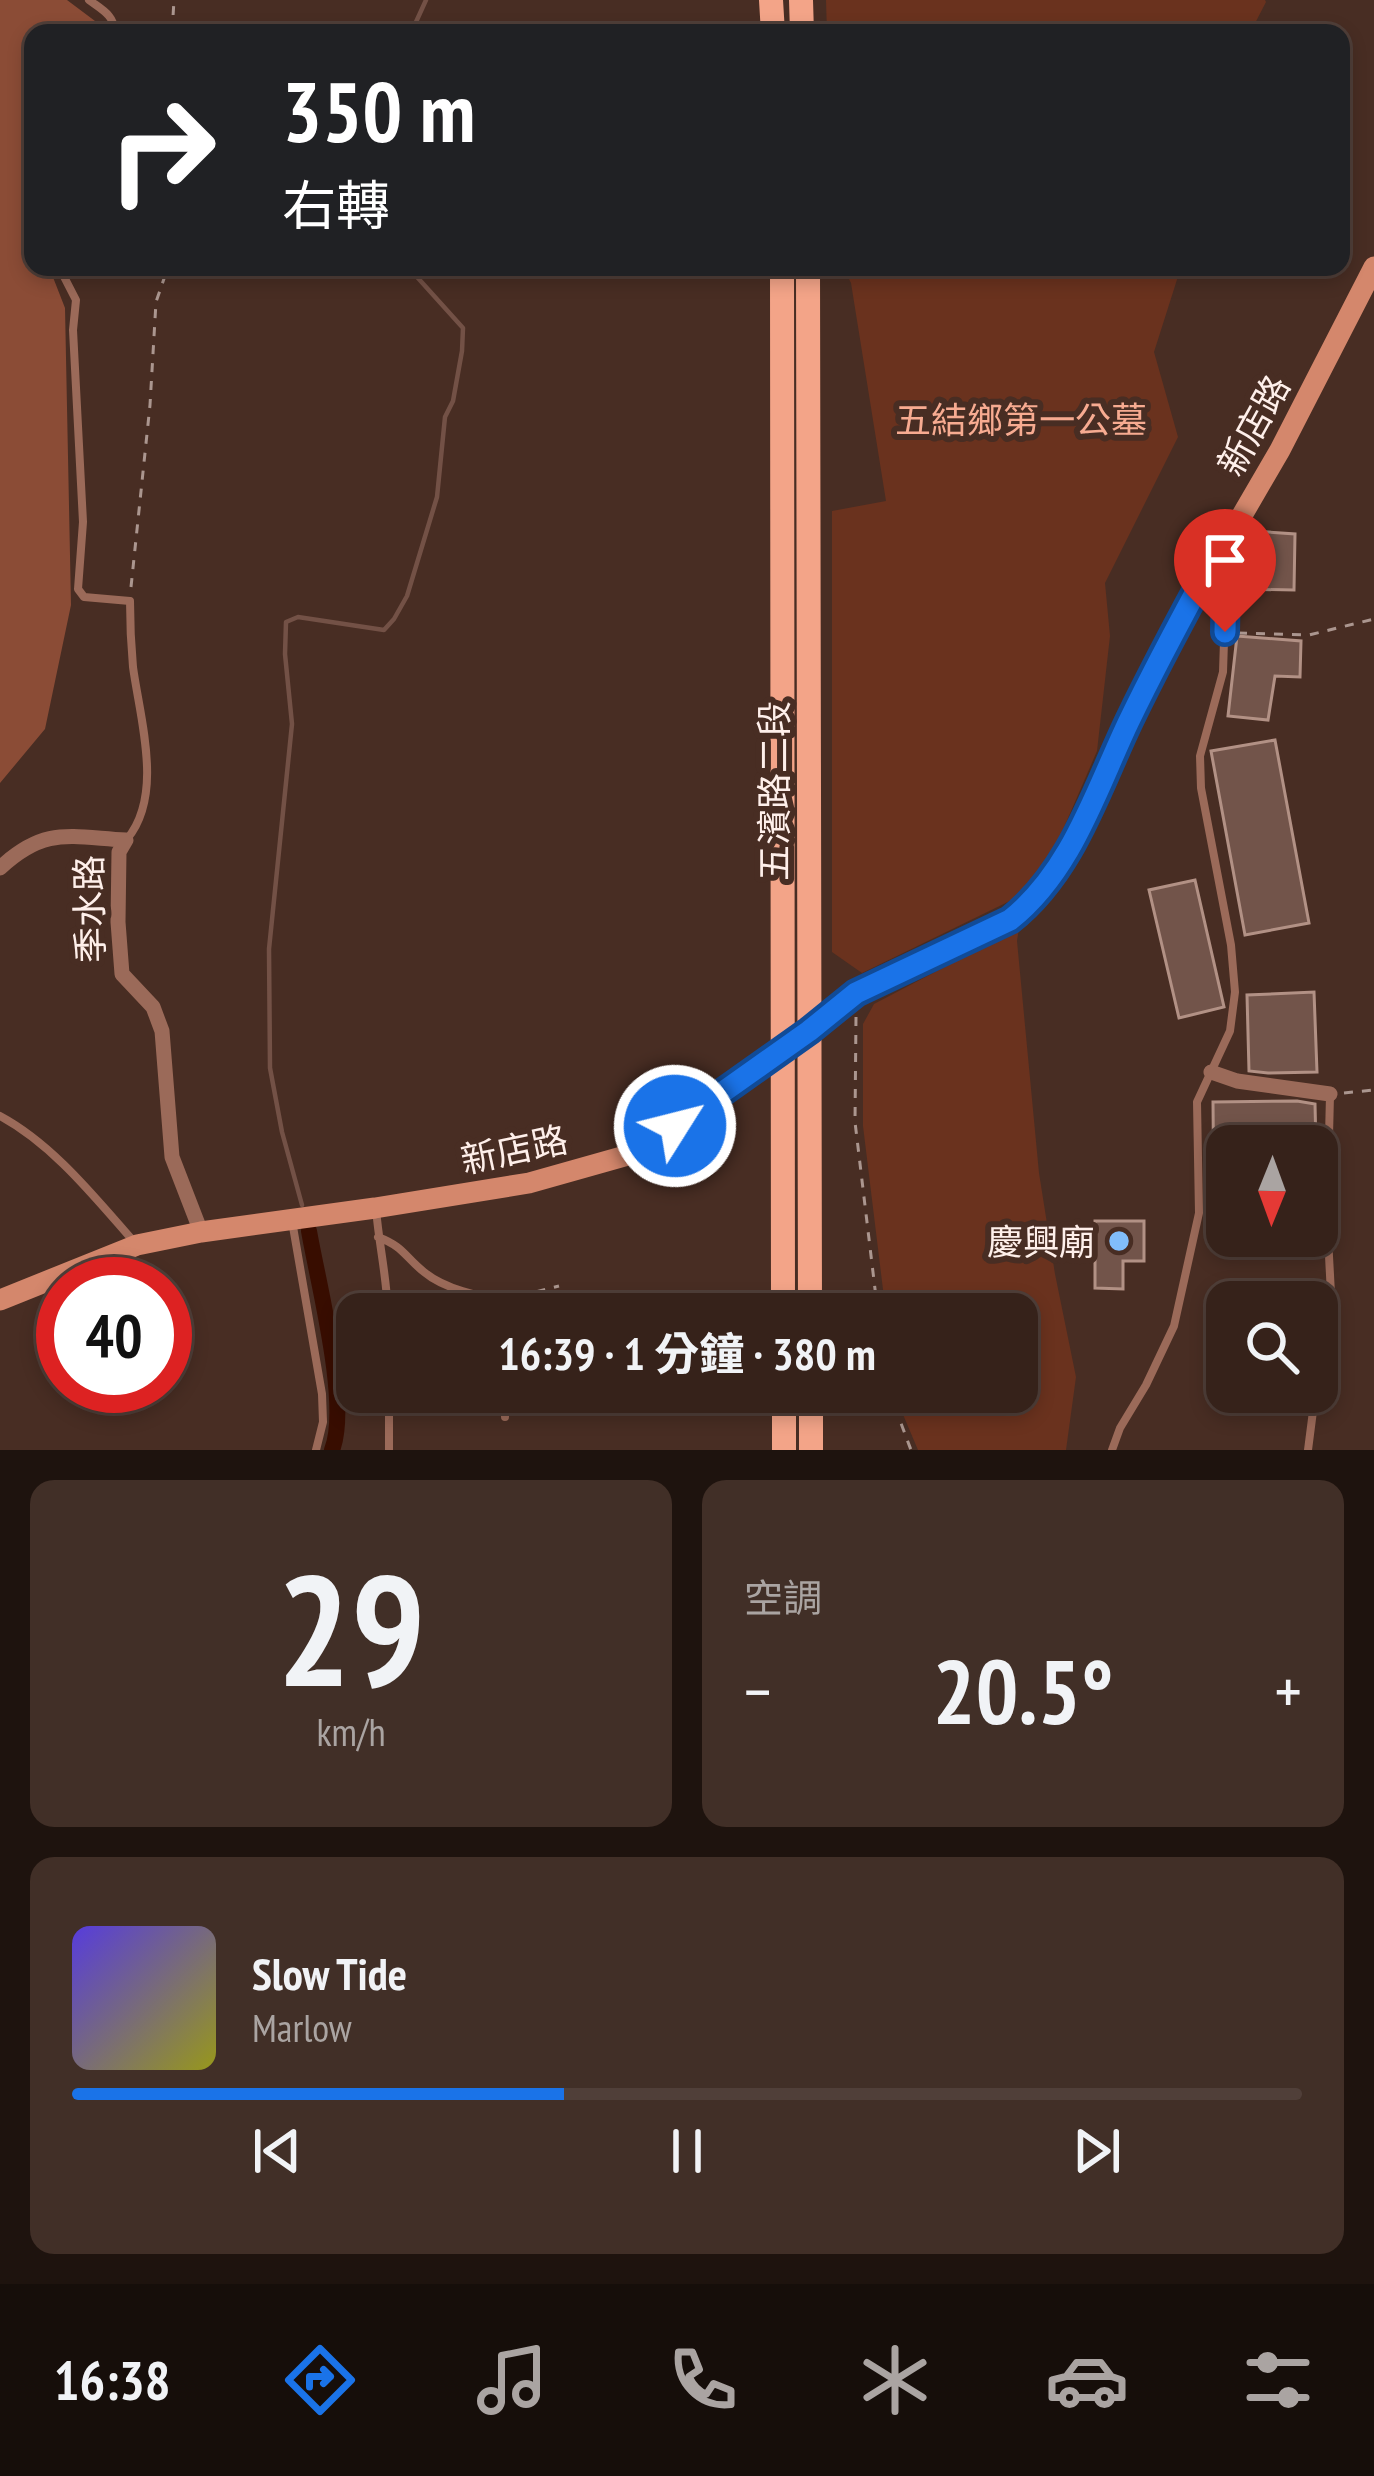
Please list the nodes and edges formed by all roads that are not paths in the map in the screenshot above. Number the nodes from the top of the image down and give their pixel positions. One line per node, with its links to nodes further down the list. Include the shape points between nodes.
1 (89, 0): 2 (lane)
2 (114, 24)
3 (1374, 267): 7 (street, 新店路)
4 (64, 276): 8 (lane, via 76,300 78,589 84,597 130,601 145,724 145,811)
5 (782, 276): 11 (main road, 五濱路二段)
6 (808, 276): 10 (main road, 五濱路二段)
7 (1212, 562): 10 (street, 新店路, via 1060,867 1040,892 1010,920 856,993); 12 (lane, via 1226,580 1225,632 1201,788 1235,992 1230,1031)
8 (126, 840): 9 (street, 季水路, via 54,836); 17 (street, 季水路, via 119,852 122,974 153,1006 161,1031 172,1157)
9 (0, 868)
10 (809, 1031): 11 (street, 新店路); 23 (main road, 五濱路二段)
11 (783, 1048): 15 (street, 新店路, via 639,1152 529,1183); 22 (main road, 五濱路二段)
12 (1211, 1072): 13 (street); 34 (lane, via 1198,1102 1198,1213 1174,1326)
13 (1330, 1094): 35 (lane, via 1330,1373)
14 (0, 1116): 19 (lane, via 54,1157)
15 (376, 1208): 16 (street, 新店路); 18 (lane)
16 (292, 1220): 17 (street); 30 (lane, via 322,1394)
17 (201, 1232): 19 (street)
18 (378, 1238): 20 (lane); 21 (lane, via 441,1282)
19 (136, 1245): 24 (street)
20 (387, 1293)
21 (474, 1293)
22 (784, 1293)
23 (811, 1293)
24 (0, 1300)
25 (389, 1413): 31 (lane)
26 (505, 1413): 29 (lane)
27 (784, 1413): 32 (main road)
28 (811, 1413): 33 (main road)
29 (505, 1417)
30 (316, 1450)
31 (389, 1450)
32 (784, 1450)
33 (811, 1450)
34 (1112, 1450)
35 (1308, 1450)

